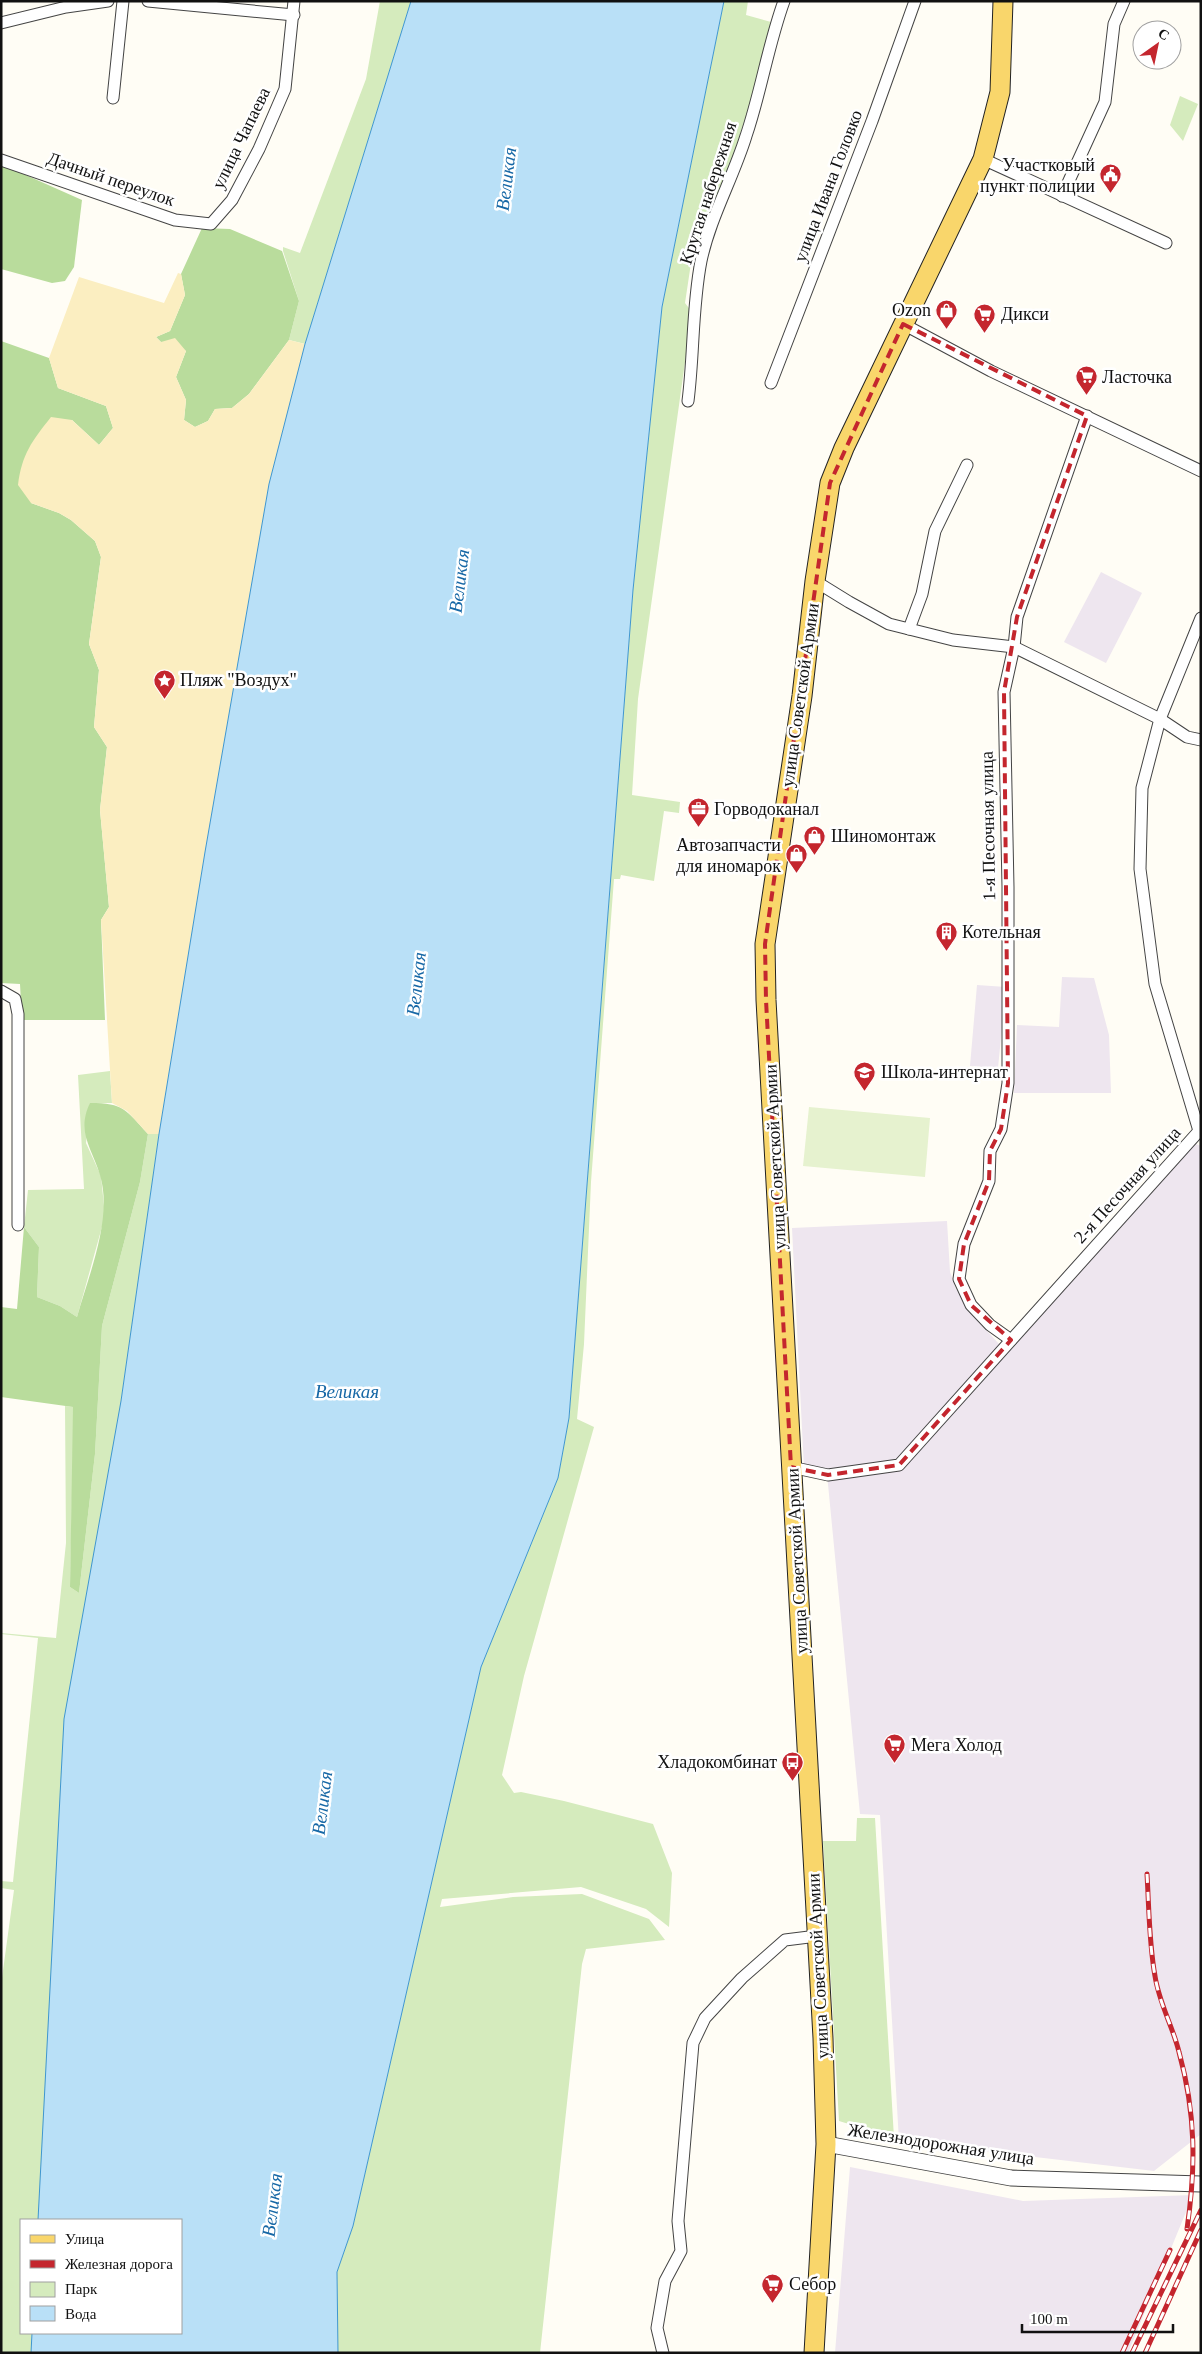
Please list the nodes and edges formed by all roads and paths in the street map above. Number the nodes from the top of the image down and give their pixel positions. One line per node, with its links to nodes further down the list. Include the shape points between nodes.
1 (40, 1): 11 (street)
2 (108, 1): 11 (street)
3 (123, 1): 14 (street)
4 (148, 1): 10 (street)
5 (294, 1): 12 (street, улица Чапаева)
6 (784, 1): 22 (street, Крутая набережная, via 747,136 716,212 702,260)
7 (915, 1): 21 (street, улица Ивана Головко)
8 (1003, 1): 15 (main road, улица Советской Армии, via 1000,92)
9 (1124, 1): 17 (street, via 1114,24 1105,102)
10 (209, 4): 12 (street)
11 (42, 13): 13 (street)
12 (294, 15): 18 (street, улица Чапаева, via 285,89 232,200)
13 (1, 23)
14 (113, 98)
15 (983, 159): 17 (street); 20 (main road, улица Советской Армии)
16 (1, 160): 18 (street, Дачный переулок, via 175,220)
17 (1062, 196): 19 (street)
18 (211, 224)
19 (1166, 243)
20 (903, 324): 23 (street, via 957,354); 26 (main road, улица Советской Армии, via 830,483)
21 (771, 383)
22 (688, 401)
23 (1086, 416): 25 (street); 29 (street, 1-я Песочная улица, via 1016,617)
24 (967, 465): 28 (street, via 935,531 922,594)
25 (1201, 472)
26 (815, 581): 28 (street, via 889,624); 36 (main road, улица Советской Армии, via 802,696 765,944)
27 (1201, 618): 30 (street, 2-я Песочная улица)
28 (909, 629): 29 (street, via 953,640)
29 (1014, 647): 30 (street); 35 (street, 1-я Песочная улица, via 1004,692 1008,1083 1001,1129 990,1152 989,1181 964,1244 959,1279 971,1306)
30 (1160, 719): 31 (street, via 1187,737); 33 (street, 2-я Песочная улица, via 1142,788 1140,869 1156,984)
31 (1201, 740)
32 (1, 991): 34 (street, via 15,999 18,1014)
33 (1200, 1132): 35 (street, 2-я Песочная улица)
34 (18, 1225)
35 (1011, 1340): 36 (street, 2-я Песочная улица, via 899,1465 828,1475)
36 (791, 1467): 37 (main road, улица Советской Армии)
37 (817, 1936): 38 (main road, улица Советской Армии); 40 (street, via 785,1940 742,1978 705,2018 693,2043 678,2221 681,2252 665,2281 657,2328)
38 (826, 2144): 39 (street, Железнодорожная улица, via 1011,2178); 41 (main road, улица Советской Армии)
39 (1201, 2184)
40 (663, 2353)
41 (814, 2353)

